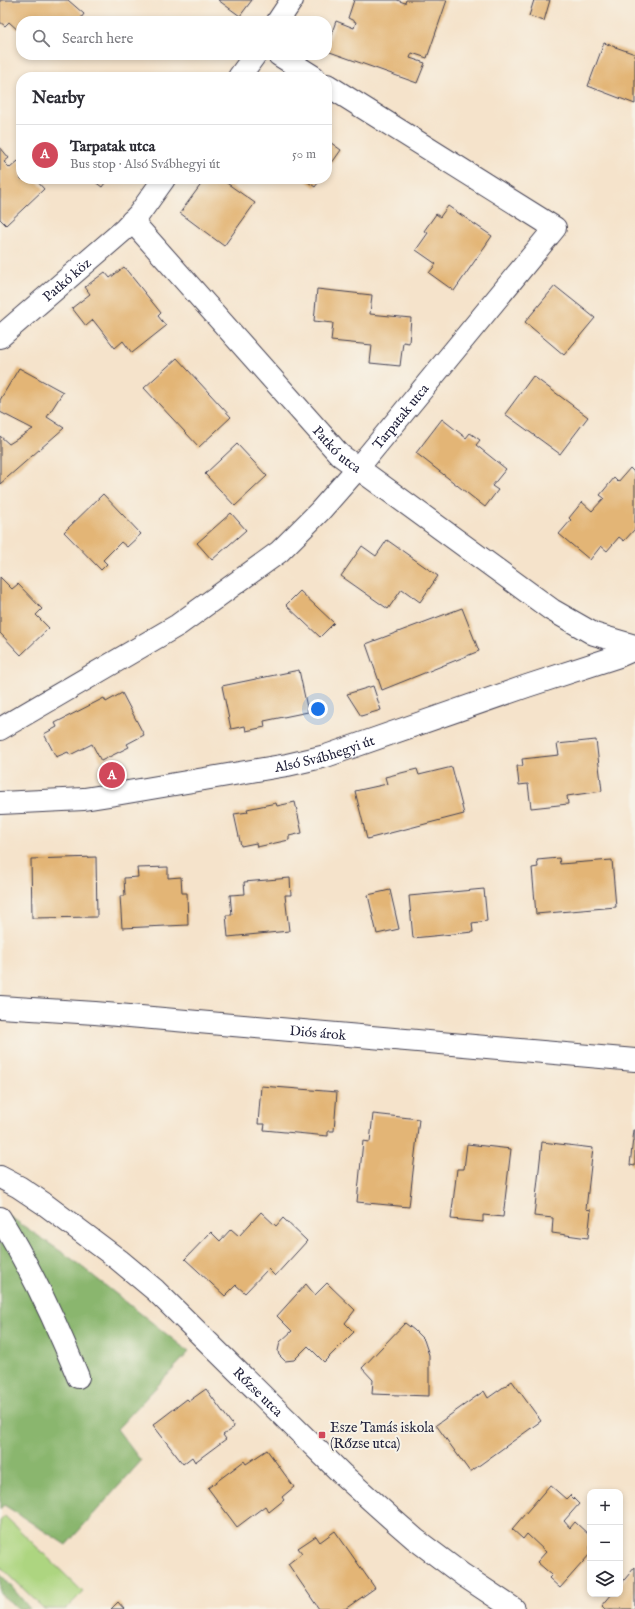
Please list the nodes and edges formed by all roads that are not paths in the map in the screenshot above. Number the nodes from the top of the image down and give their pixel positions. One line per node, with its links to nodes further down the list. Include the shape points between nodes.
1 (292, 0): 2 (street)
2 (281, 16)
3 (251, 60): 5 (street)
4 (287, 60): 6 (street)
5 (243, 72)
6 (306, 72)
7 (332, 88): 11 (street, Tarpatak utca, via 555,228)
8 (160, 184): 9 (street)
9 (132, 221): 10 (street, Patkó köz); 11 (street, Patkó utca, via 335,449)
10 (0, 337)
11 (357, 469): 12 (street, Patkó utca, via 552,610 594,634); 13 (street, Tarpatak utca, via 279,552 208,605)
12 (635, 648): 14 (street, Alsó Svábhegyi út, via 619,656 326,756 287,765 84,799)
13 (0, 729)
14 (0, 803)
15 (0, 1007): 16 (street, Diós árok)
16 (635, 1060)
17 (0, 1177): 20 (street, Rőzse utca, via 44,1203 155,1290 343,1475 391,1518 463,1575)
18 (0, 1218): 19 (street, via 54,1318)
19 (78, 1377)
20 (514, 1609)

